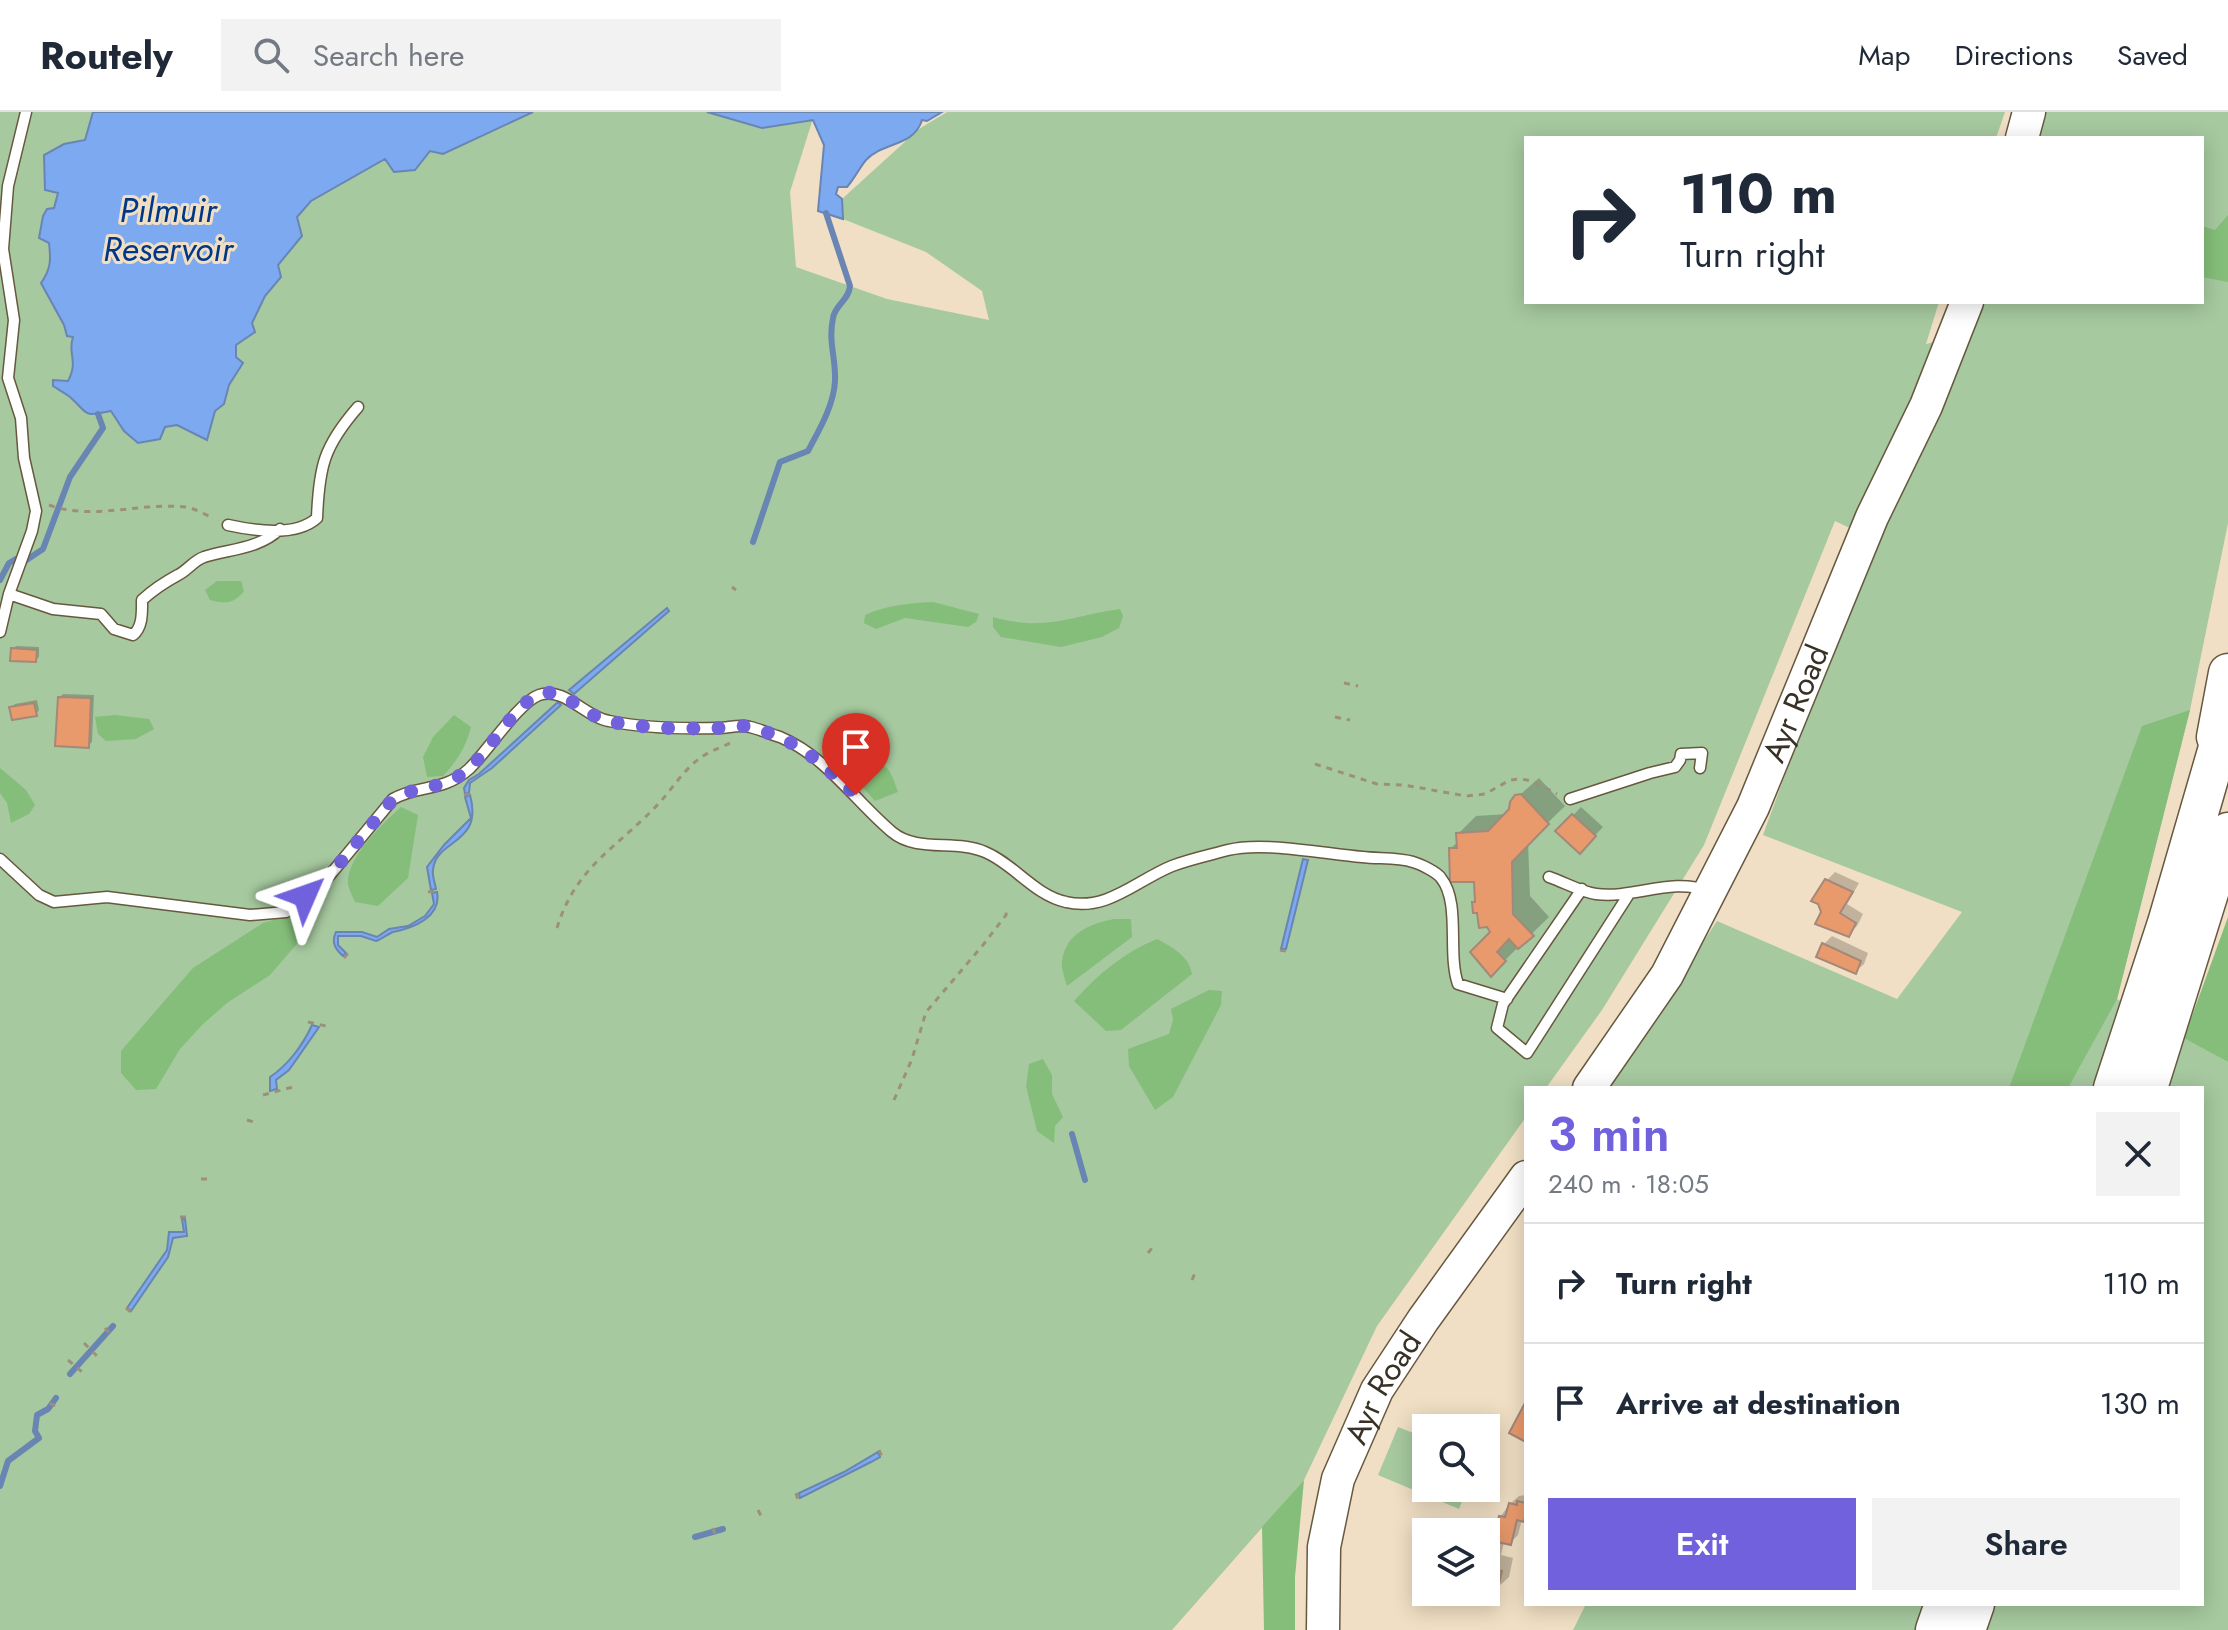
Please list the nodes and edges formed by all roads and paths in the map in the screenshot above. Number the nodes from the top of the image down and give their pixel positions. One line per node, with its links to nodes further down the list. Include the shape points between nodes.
1 (26, 112): 9 (lane, via 8,186 3,249 14,320 8,378 21,418 36,511)
2 (2029, 112): 3 (main road)
3 (2023, 136)
4 (1966, 304): 31 (main road, Ayr Road, via 1753,807)
5 (358, 407): 8 (lane, via 328,446 317,518 309,526)
6 (56, 507): 7 (path, via 105,512 187,507)
7 (228, 525): 8 (lane)
8 (280, 529): 9 (lane, via 255,544 201,558 160,584 142,600 141,622 133,635 114,629 101,614 53,609)
9 (9, 594): 10 (lane)
10 (0, 632)
11 (2228, 673): 22 (highway)
12 (1346, 683): 13 (path)
13 (1356, 686)
14 (2228, 713): 22 (highway)
15 (1337, 718): 16 (path)
16 (1348, 720)
17 (756, 729): 25 (lane, via 606,721 565,698 537,695 450,783 393,799 325,881 286,912 250,915 107,897 54,902); 34 (path, via 703,756 592,865 578,880); 39 (lane, via 809,753 895,834 987,853 1047,895 1068,903 1102,902 1175,865 1233,849 1414,862 1441,877 1451,902 1452,969 1458,984)
18 (1315, 764): 23 (path, via 1377,784 1466,796 1521,779)
19 (1700, 768): 23 (lane, via 1702,753 1681,754 1675,767)
20 (470, 794): 21 (path)
21 (464, 795)
22 (2205, 795): 44 (highway)
23 (1565, 797)
24 (2228, 832): 40 (highway)
25 (0, 859)
26 (2228, 864): 40 (highway)
27 (1549, 877): 28 (lane)
28 (1582, 889): 32 (lane); 39 (lane)
29 (438, 890): 30 (path)
30 (430, 892)
31 (1710, 892): 32 (lane, via 1692,885); 43 (main road, Ayr Road, via 1667,975)
32 (1629, 894): 39 (lane, via 1527,1053 1497,1028)
33 (1007, 907): 48 (path, via 1001,922 926,1012)
34 (557, 928)
35 (1280, 950): 36 (path)
36 (1286, 951)
37 (348, 953): 38 (path)
38 (344, 958)
39 (1507, 999)
40 (2172, 1012): 45 (highway)
41 (310, 1023): 42 (path)
42 (326, 1026)
43 (1590, 1086)
44 (2114, 1086)
45 (2149, 1086)
46 (293, 1087): 47 (path)
47 (263, 1095)
48 (894, 1100)
49 (247, 1120): 50 (path)
50 (254, 1122)
51 (201, 1179): 52 (path)
52 (208, 1179)
53 (1524, 1180): 76 (main road, Ayr Road, via 1377,1390 1338,1479 1324,1547)
54 (180, 1217): 55 (path)
55 (186, 1217)
56 (1152, 1248): 57 (path)
57 (1148, 1253)
58 (1195, 1273): 59 (path)
59 (1192, 1280)
60 (84, 1343): 61 (path)
61 (97, 1356)
62 (68, 1360): 63 (path)
63 (82, 1372)
64 (50, 1403): 65 (path)
65 (55, 1406)
66 (879, 1450): 67 (path)
67 (882, 1457)
68 (796, 1493): 69 (path)
69 (798, 1500)
70 (758, 1510): 71 (path)
71 (761, 1516)
72 (713, 1528): 73 (path)
73 (715, 1534)
74 (1943, 1606): 77 (highway)
75 (1974, 1606): 78 (highway)
76 (1323, 1630)
77 (1935, 1630)
78 (1966, 1630)

